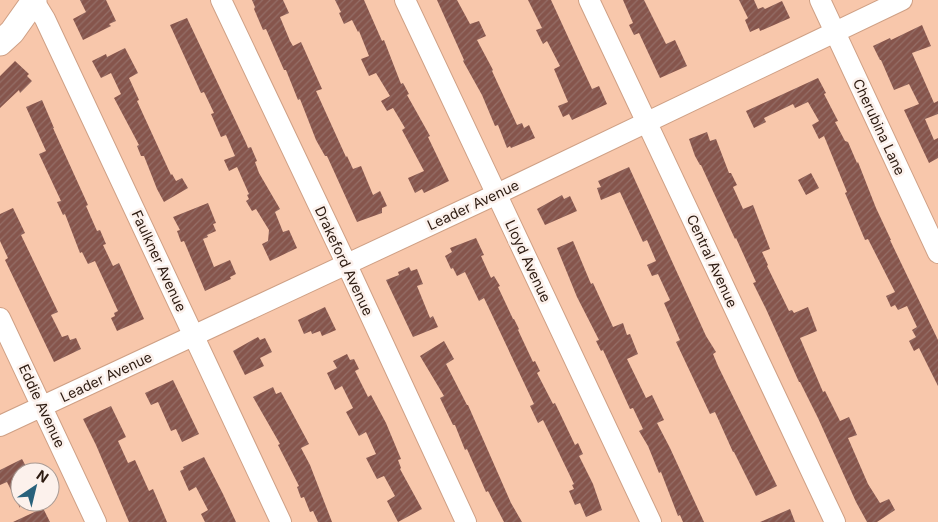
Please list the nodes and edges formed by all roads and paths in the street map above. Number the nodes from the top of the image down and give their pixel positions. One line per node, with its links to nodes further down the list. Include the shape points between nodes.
1 (221, 0): 13 (street, Drakeford Avenue)
2 (405, 0): 11 (street, Lloyd Avenue)
3 (589, 0): 10 (street, Central Avenue)
4 (820, 0): 8 (street, Cherubina Lane)
5 (902, 0): 8 (street, Leader Avenue)
6 (35, 1): 7 (main road, via 18,14); 9 (main road); 15 (street, Faulkner Avenue)
7 (0, 19)
8 (835, 31): 10 (street, Leader Avenue); 12 (street, Cherubina Lane)
9 (0, 43)
10 (646, 122): 11 (street, Leader Avenue); 22 (street, Central Avenue)
11 (497, 194): 13 (street, Leader Avenue); 21 (street, Lloyd Avenue)
12 (938, 253)
13 (346, 263): 15 (street, Leader Avenue); 20 (street, Drakeford Avenue)
14 (0, 318): 16 (street, Eddie Avenue)
15 (194, 336): 16 (street, Leader Avenue); 19 (street, Faulkner Avenue)
16 (42, 407): 17 (street, Leader Avenue); 18 (street, Eddie Avenue)
17 (0, 426)
18 (96, 522)
19 (281, 522)
20 (466, 522)
21 (651, 522)
22 (835, 522)

